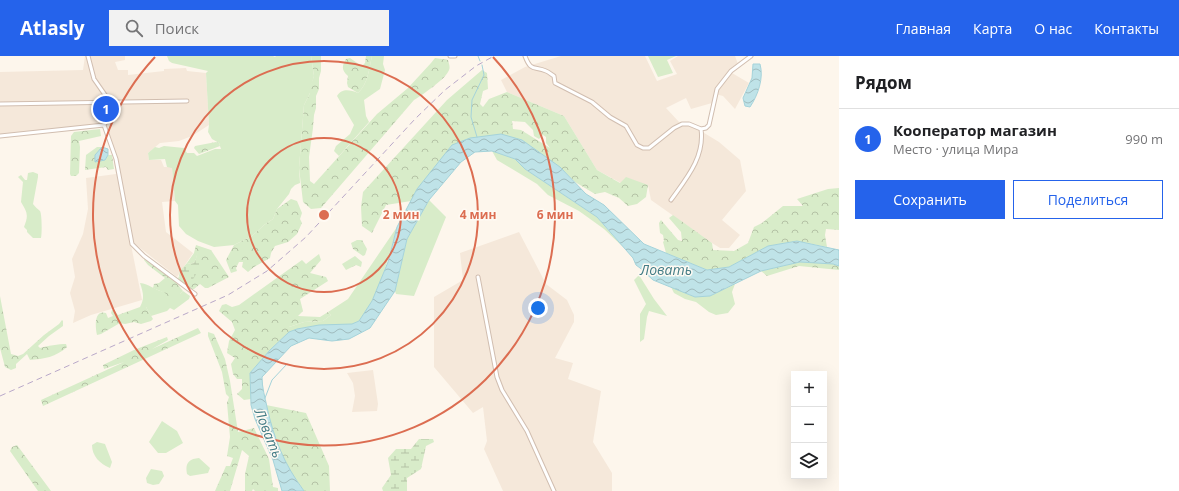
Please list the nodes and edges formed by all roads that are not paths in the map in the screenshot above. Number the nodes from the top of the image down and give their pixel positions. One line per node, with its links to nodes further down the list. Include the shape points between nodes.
1 (88, 56): 7 (street, via 94,79)
2 (450, 56): 3 (street)
3 (455, 56)
4 (525, 56): 10 (street, via 534,69 545,70 554,76 555,83 592,102 626,126 637,145 643,148 649,148 682,124)
5 (751, 56): 10 (street, via 731,71 718,89 709,125)
6 (187, 101): 7 (street)
7 (110, 102): 8 (street); 9 (street, via 111,114)
8 (0, 104)
9 (104, 125): 11 (street); 14 (street, via 116,160 132,244)
10 (701, 129): 12 (street, via 702,144 699,156)
11 (0, 136)
12 (671, 200)
13 (478, 277): 15 (street, via 502,390 527,431)
14 (195, 294)
15 (554, 491)

